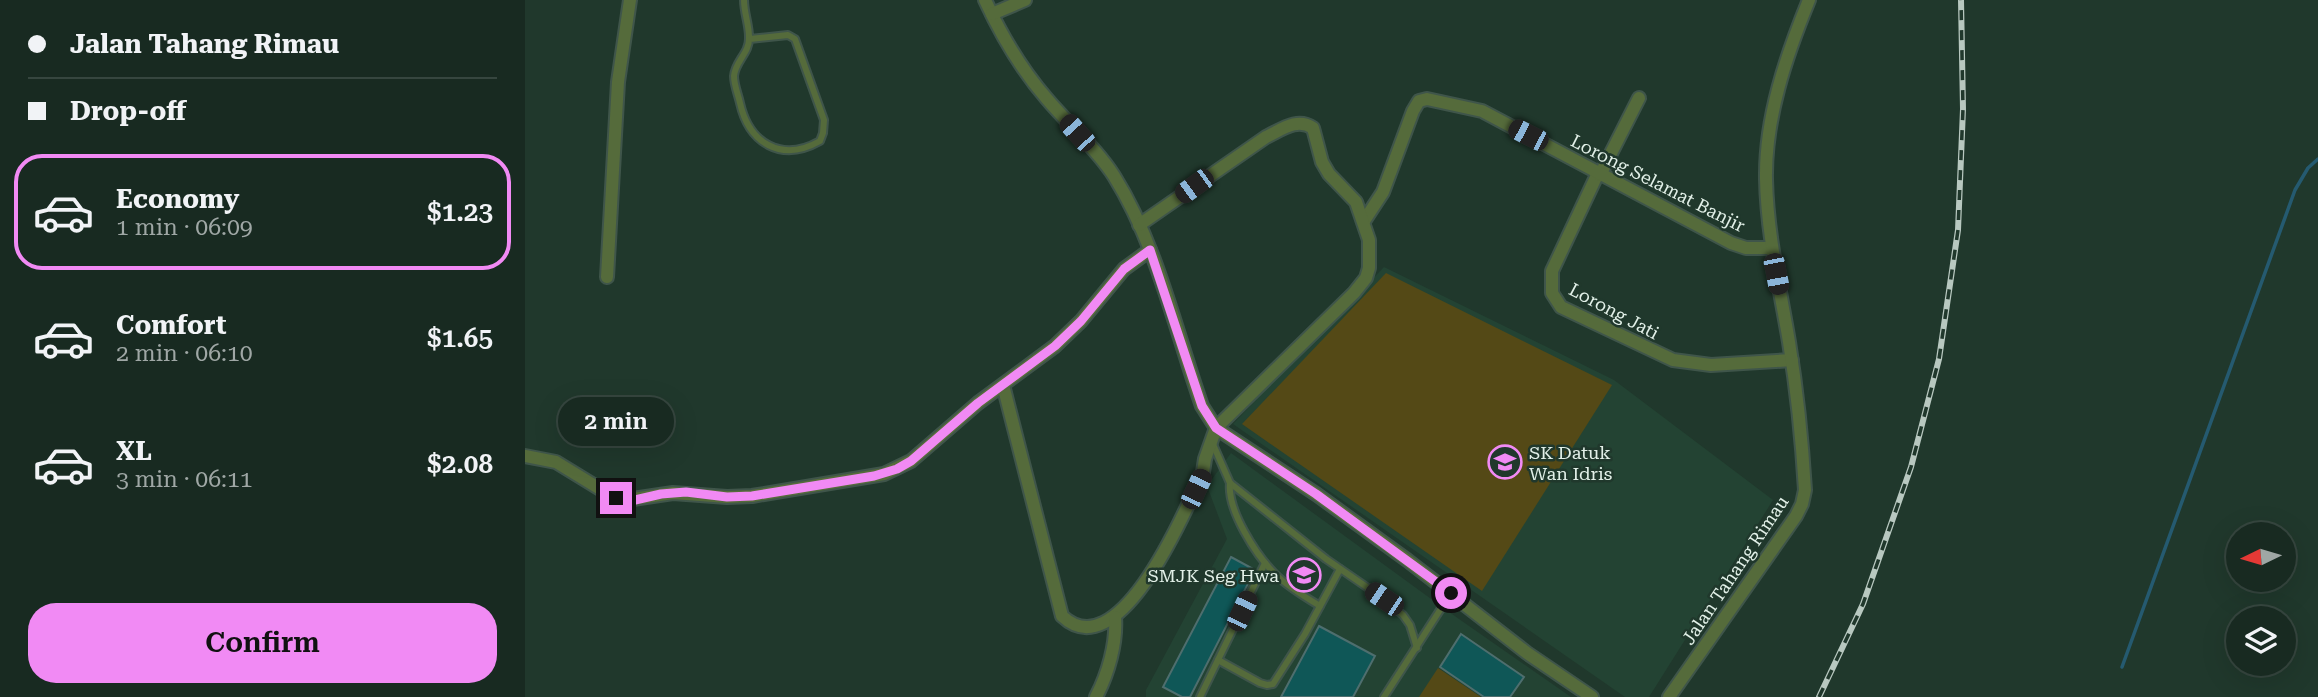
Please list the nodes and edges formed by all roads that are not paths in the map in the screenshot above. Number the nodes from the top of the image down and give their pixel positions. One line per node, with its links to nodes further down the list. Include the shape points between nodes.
1 (630, 0): 14 (street, via 618,82)
2 (744, 0): 7 (lane)
3 (985, 0): 6 (street)
4 (1025, 0): 6 (street)
5 (1809, 0): 12 (street, Jalan Tahang Rimau, via 1773,113 1766,179)
6 (992, 14): 11 (street, via 1031,80 1106,163)
7 (750, 39): 7 (lane, via 788,35 795,39 824,120 820,141 796,150 778,149 753,135 734,77)
8 (1639, 98): 9 (street, Lorong Jati)
9 (1599, 174): 10 (street, Lorong Selamat Banjir, via 1482,111 1419,100 1383,192); 12 (street, Lorong Selamat Banjir, via 1731,243); 15 (street, Lorong Jati, via 1552,271 1552,293 1562,307 1673,360 1711,365)
10 (1364, 221): 11 (street, via 1351,195 1322,162 1313,128 1300,123 1240,154); 17 (street, via 1370,256 1366,278)
11 (1139, 225): 13 (street)
12 (1772, 248): 15 (street, Jalan Tahang Rimau)
13 (1150, 250): 16 (street, via 1124,269 1055,346); 17 (street)
14 (607, 277)
15 (1792, 360): 31 (street, Jalan Tahang Rimau, via 1803,452 1802,504)
16 (1003, 385): 18 (street, via 897,469 752,496 673,493 626,500 555,462); 24 (street, via 1062,616 1079,627)
17 (1214, 435): 19 (lane); 22 (street, via 1316,494); 24 (street, via 1203,472 1161,559)
18 (525, 456)
19 (1230, 483): 20 (lane, via 1233,508); 21 (lane)
20 (1265, 563): 23 (lane); 26 (lane)
21 (1340, 569): 23 (lane); 25 (lane, via 1403,615)
22 (1451, 593): 25 (lane); 30 (street)
23 (1320, 606): 26 (lane, via 1273,684 1260,683)
24 (1115, 617): 27 (street, via 1112,651)
25 (1417, 648): 29 (lane)
26 (1218, 660): 28 (lane)
27 (1096, 697)
28 (1200, 697)
29 (1384, 697)
30 (1592, 697)
31 (1669, 697)

